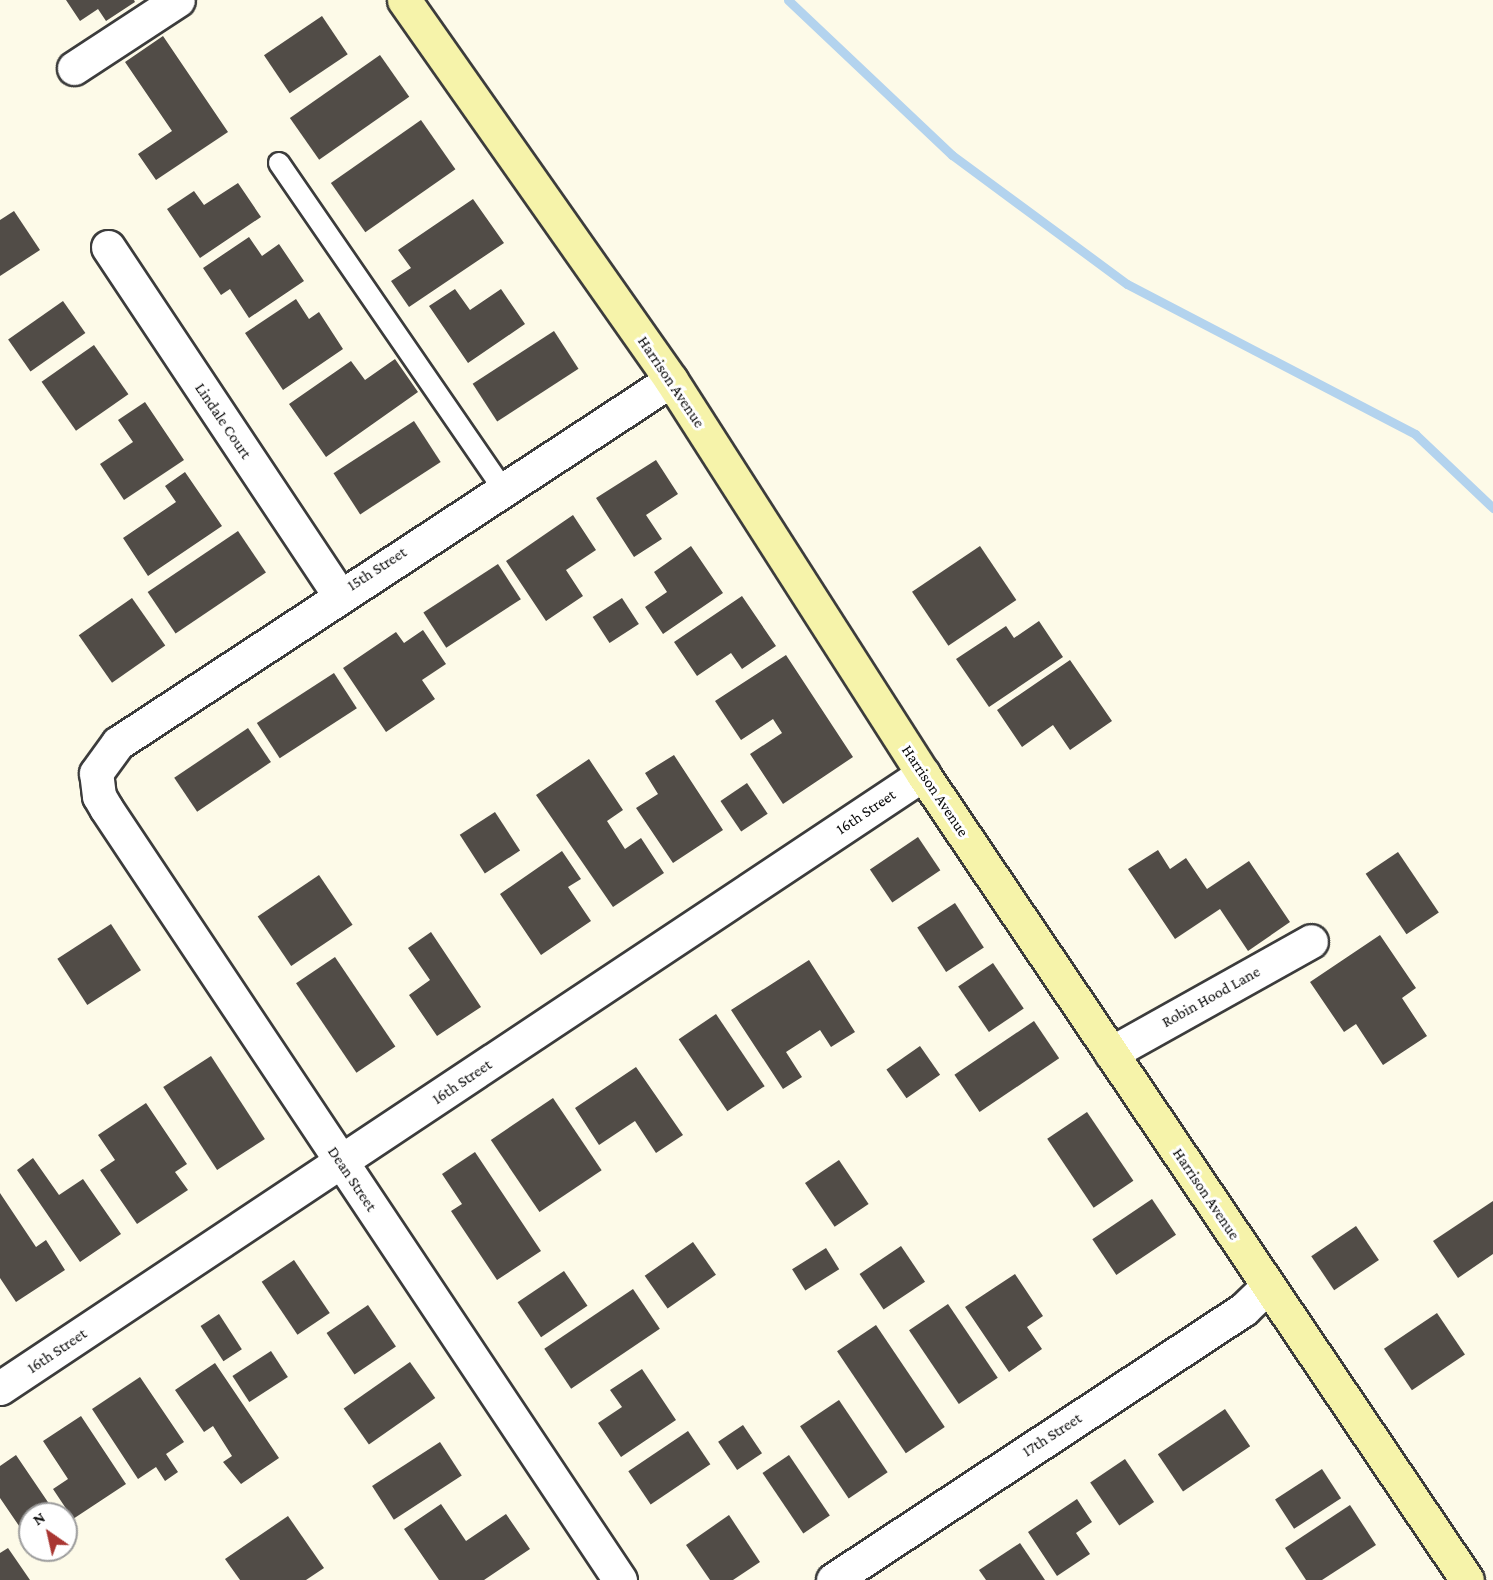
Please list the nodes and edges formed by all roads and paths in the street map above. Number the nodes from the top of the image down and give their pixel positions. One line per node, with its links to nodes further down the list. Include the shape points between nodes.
1 (178, 0): 3 (street)
2 (404, 0): 6 (main road, Harrison Avenue)
3 (75, 68)
4 (279, 163): 7 (lane)
5 (108, 247): 8 (street, Lindale Court)
6 (671, 380): 7 (street, 15th Street); 10 (main road, Harrison Avenue)
7 (502, 487): 8 (street, 15th Street)
8 (339, 595): 9 (street, 15th Street, via 118,742)
9 (96, 773): 13 (street, Dean Street, via 99,796 106,808)
10 (923, 774): 12 (main road, Harrison Avenue); 13 (street, 16th Street)
11 (1311, 940): 12 (street, Robin Hood Lane)
12 (1111, 1053): 14 (main road, Harrison Avenue)
13 (341, 1162): 15 (street, 16th Street); 16 (street, Dean Street)
14 (1268, 1286): 17 (street, 17th Street, via 1244,1309); 18 (main road, Harrison Avenue)
15 (0, 1388)
16 (620, 1580)
17 (833, 1580)
18 (1467, 1580)

